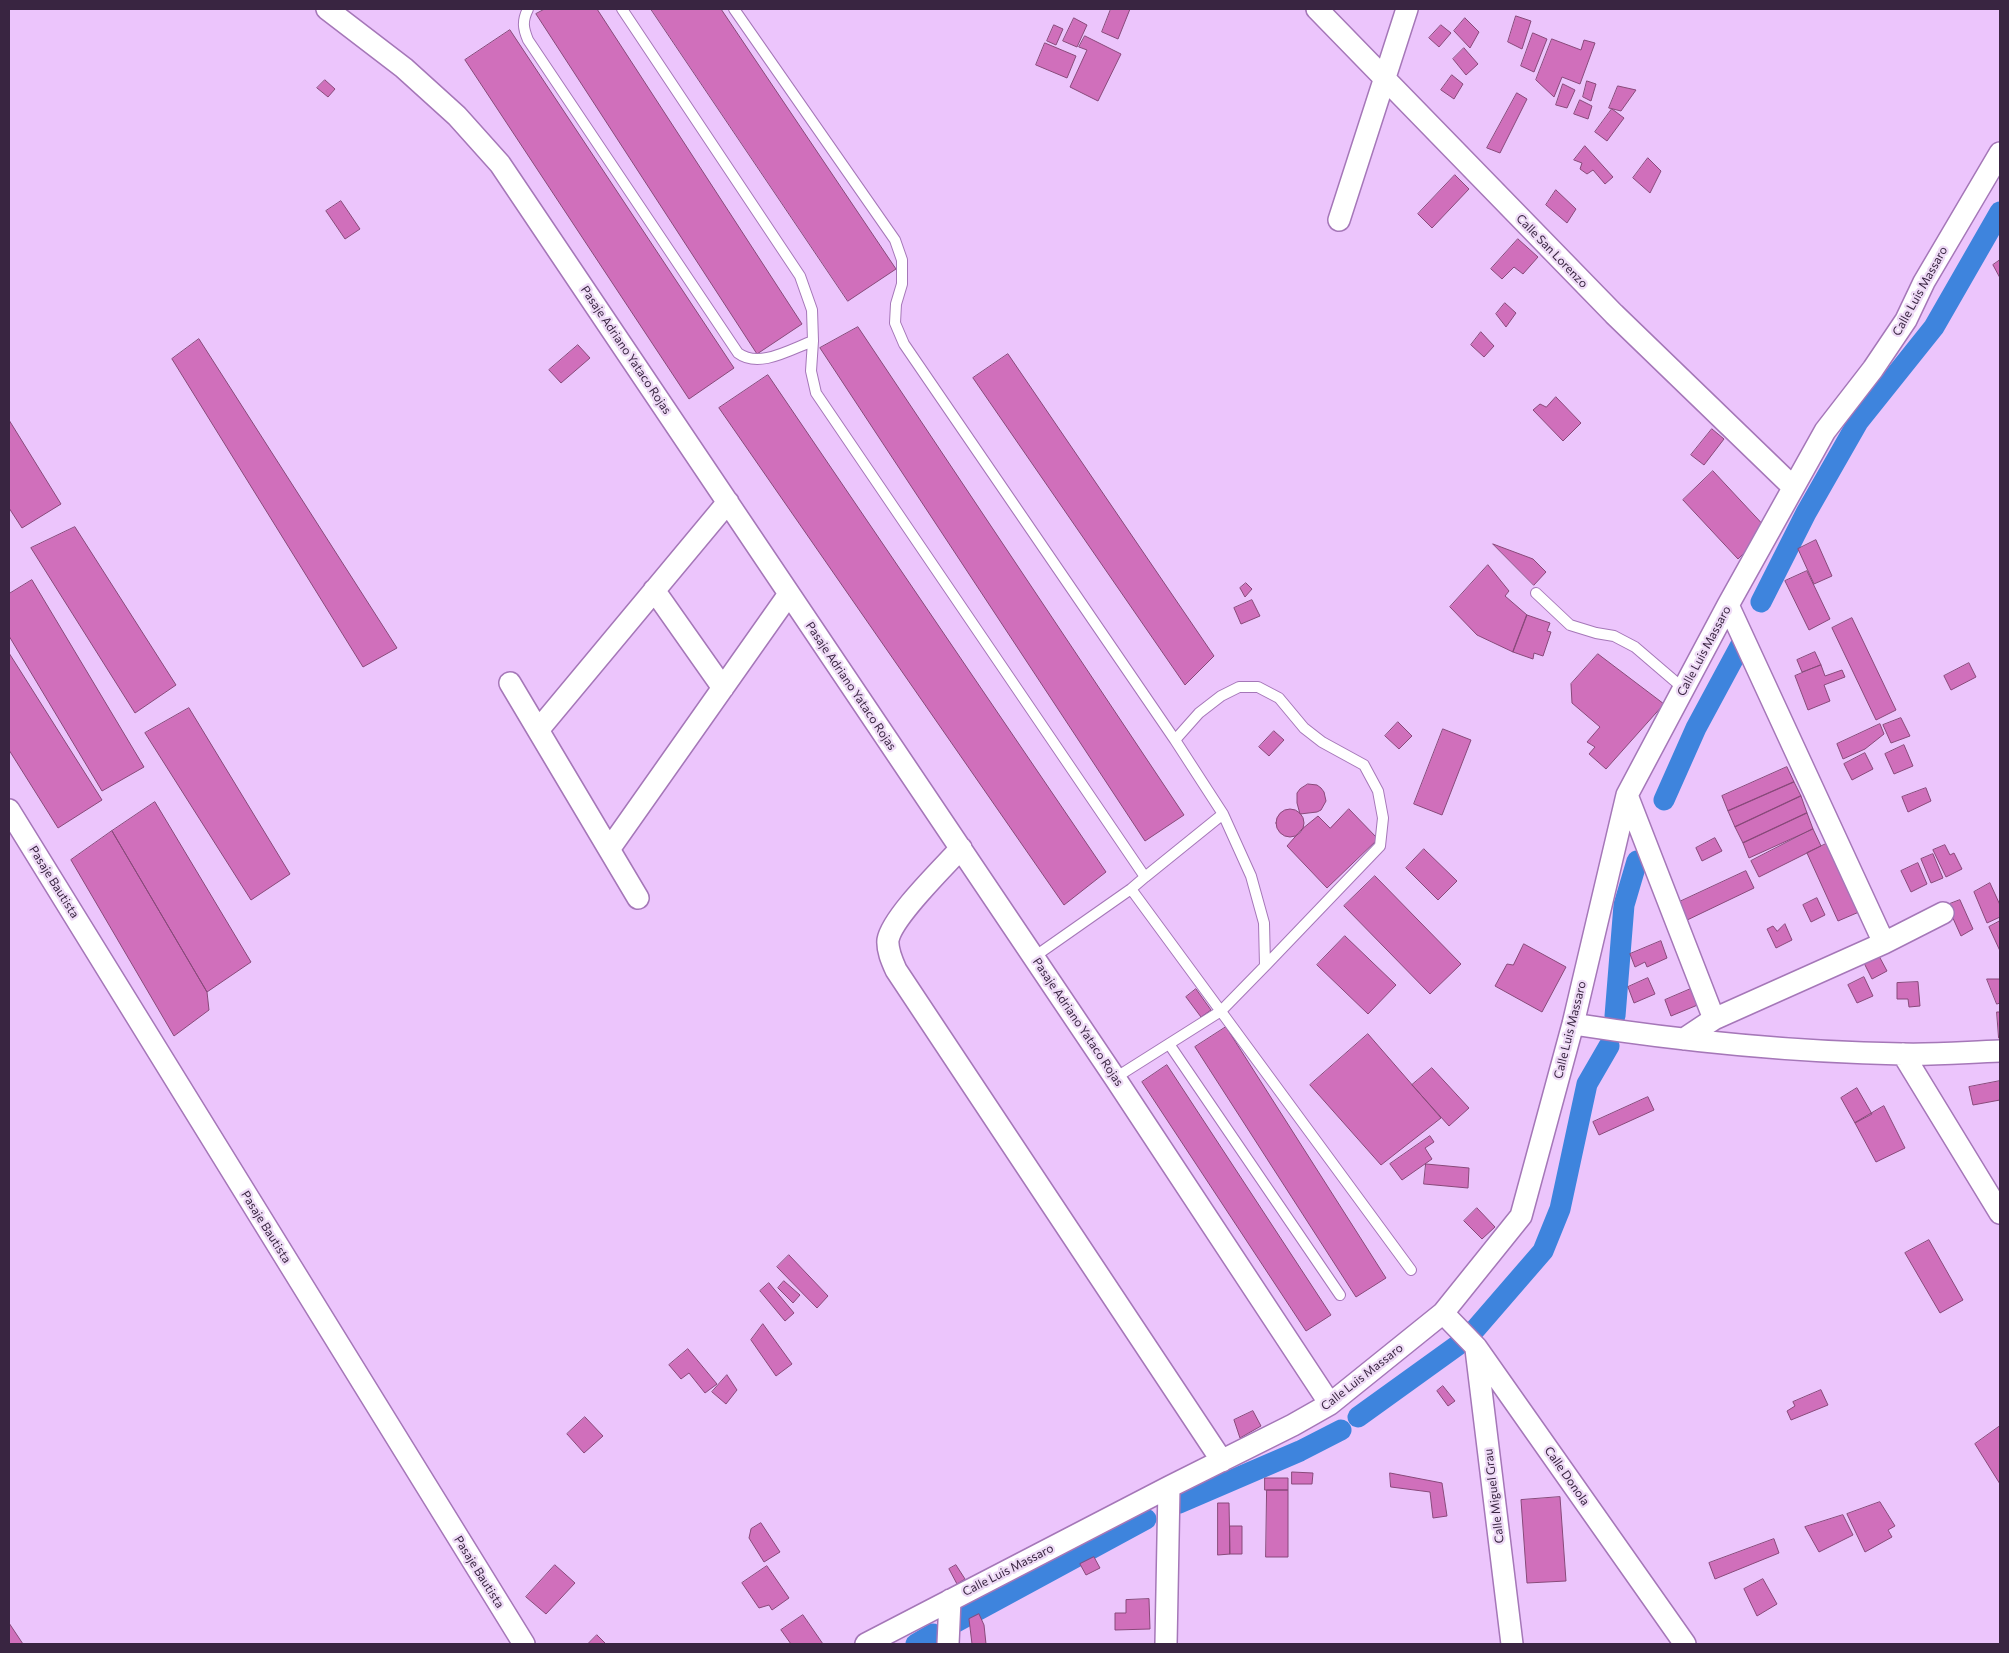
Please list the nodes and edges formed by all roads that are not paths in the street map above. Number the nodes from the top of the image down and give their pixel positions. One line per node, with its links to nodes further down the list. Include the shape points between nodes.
1 (327, 9): 12 (street, Pasaje Adriano Yataco Rojas, via 411,74 457,116 500,164)
2 (528, 9): 10 (lane, via 523,28 528,40 738,353 755,361)
3 (622, 9): 10 (lane, via 800,276 812,310)
4 (734, 9): 21 (lane, via 895,240 902,260 902,284 895,322 904,344)
5 (1317, 9): 7 (street, Calle San Lorenzo)
6 (1407, 9): 7 (street)
7 (1384, 78): 9 (street); 11 (street, Calle San Lorenzo, via 1614,314)
8 (2000, 153): 11 (street, Calle Luis Massaro, via 1924,282 1906,320 1825,431)
9 (1339, 220)
10 (813, 341): 27 (lane, via 811,371 816,393)
11 (1793, 488): 16 (street, Calle Luis Massaro)
12 (728, 502): 13 (street); 15 (street, Pasaje Adriano Yataco Rojas)
13 (654, 590): 18 (street); 20 (street)
14 (1536, 593): 19 (lane, via 1570,625 1614,636 1636,647)
15 (789, 594): 18 (street); 26 (street, Pasaje Adriano Yataco Rojas)
16 (1728, 605): 19 (street, Calle Luis Massaro); 31 (street)
17 (510, 683): 20 (street)
18 (723, 688): 25 (street)
19 (1684, 689): 22 (street, Calle Luis Massaro)
20 (539, 729): 25 (street)
21 (1175, 740): 24 (lane); 33 (lane, via 1199,713 1221,696 1239,688 1258,687 1279,698 1304,728 1322,742 1364,765 1378,791 1383,818 1380,846)
22 (1627, 795): 35 (street); 36 (street, Calle Luis Massaro)
23 (9, 810): 51 (street, Pasaje Bautista)
24 (1224, 814): 27 (lane); 33 (lane, via 1251,876 1264,923)
25 (610, 848): 29 (street)
26 (961, 848): 32 (street, Pasaje Adriano Yataco Rojas); 48 (street, via 894,924 888,940 896,970)
27 (1145, 877): 28 (lane)
28 (1132, 889): 32 (lane); 34 (lane)
29 (638, 898)
30 (1943, 913): 31 (street)
31 (1884, 943): 35 (street)
32 (1034, 957): 41 (street, Pasaje Adriano Yataco Rojas)
33 (1265, 966): 34 (lane)
34 (1221, 1011): 38 (lane); 43 (lane)
35 (1714, 1019): 37 (street)
36 (1573, 1024): 37 (street); 45 (street, Calle Luis Massaro, via 1521,1216)
37 (1684, 1039): 40 (street, via 1767,1048)
38 (1169, 1044): 41 (lane); 44 (lane)
39 (2000, 1051): 40 (street)
40 (1903, 1054): 42 (street)
41 (1115, 1078): 47 (street, Pasaje Adriano Yataco Rojas)
42 (2000, 1213)
43 (1411, 1270)
44 (1340, 1295)
45 (1443, 1313): 46 (street, Calle Donola); 47 (street, Calle Luis Massaro)
46 (1476, 1347): 55 (street, Calle Miguel Grau); 56 (street, Calle Donola)
47 (1330, 1404): 48 (street, Calle Luis Massaro)
48 (1222, 1461): 49 (street, Calle Luis Massaro)
49 (1169, 1487): 50 (street, Calle Luis Massaro); 54 (street)
50 (950, 1600): 52 (street, Calle Luis Massaro); 53 (street)
51 (524, 1644)
52 (866, 1644)
53 (948, 1644)
54 (1166, 1644)
55 (1512, 1644)
56 (1685, 1644)

